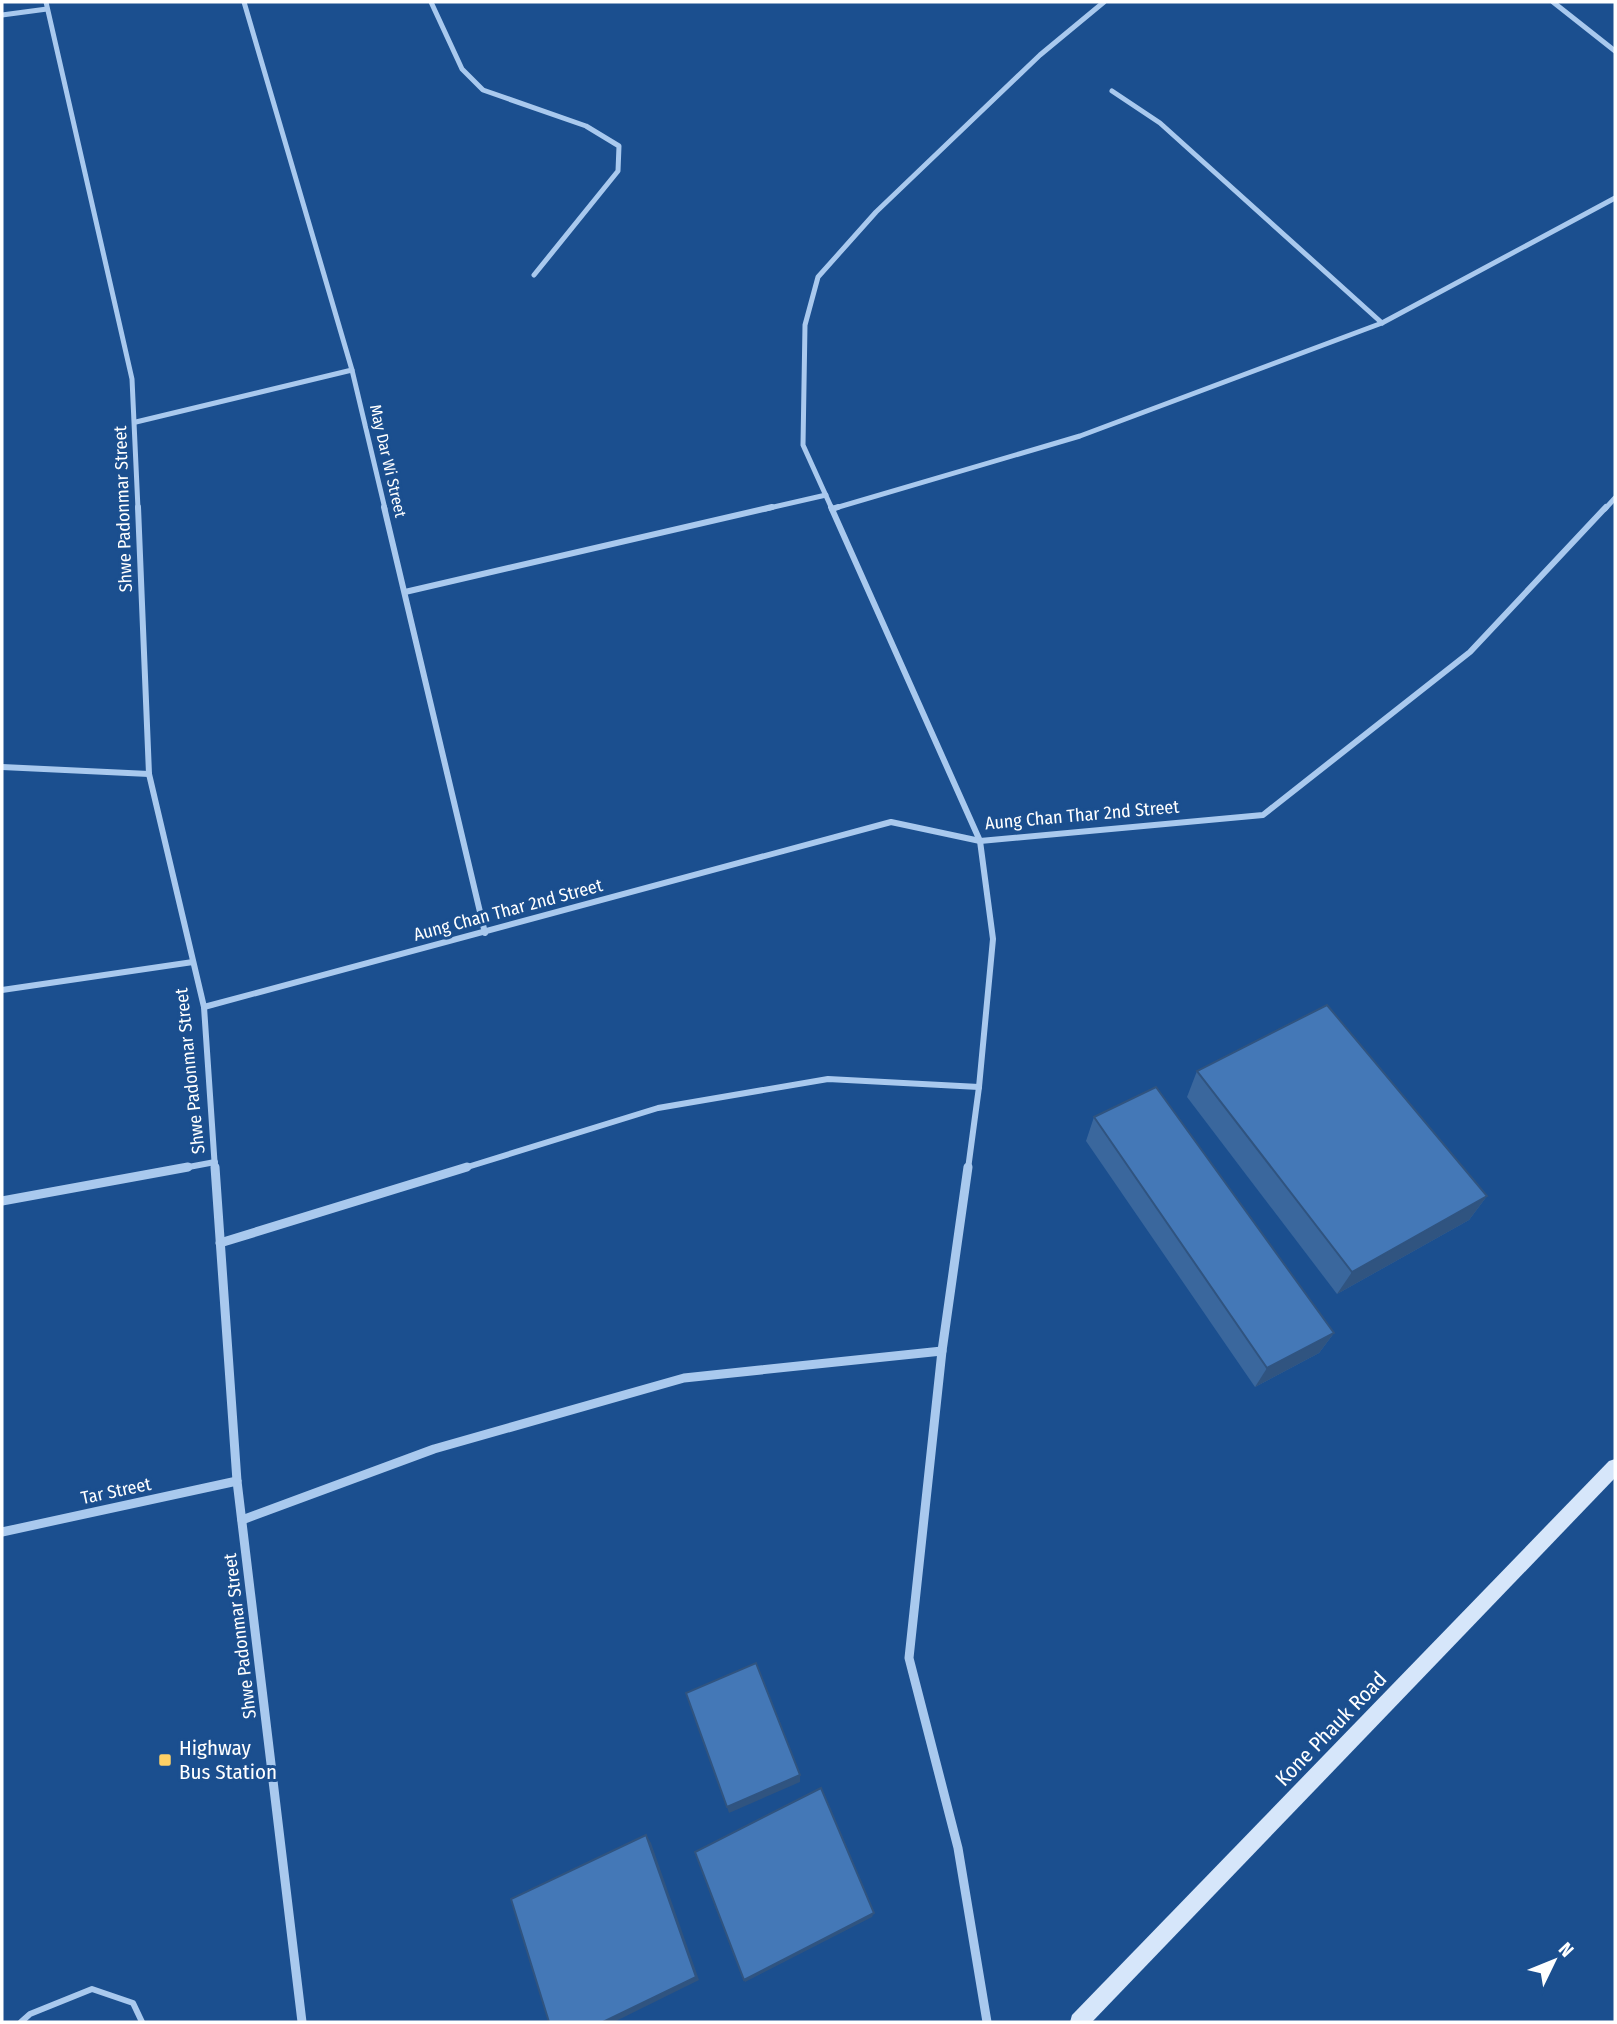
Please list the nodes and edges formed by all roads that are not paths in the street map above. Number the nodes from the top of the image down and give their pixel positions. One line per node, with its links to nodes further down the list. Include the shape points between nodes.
1 (244, 2): 12 (street, May Dar Wi Street)
2 (430, 2): 10 (street, via 462,69 483,90 586,126 619,146 618,171)
3 (1104, 2): 14 (street, via 1040,55 876,212 818,277 805,325 803,445)
4 (1553, 2): 7 (street)
5 (46, 5): 6 (street); 13 (street, Shwe Padonmar Street, via 132,379)
6 (2, 15)
7 (1615, 51)
8 (1112, 91): 11 (street, via 1160,123)
9 (1615, 198): 11 (street)
10 (534, 275)
11 (1382, 323): 16 (street, via 1080,436)
12 (352, 370): 13 (street); 17 (street, May Dar Wi Street)
13 (136, 422): 19 (street, Shwe Padonmar Street)
14 (826, 495): 16 (street); 17 (street)
15 (1615, 498): 20 (street, Aung Chan Thar 2nd Street, via 1470,652 1263,815)
16 (832, 509): 20 (street)
17 (405, 592): 21 (street, May Dar Wi Street)
18 (2, 767): 19 (street)
19 (149, 774): 22 (street, Shwe Padonmar Street)
20 (980, 841): 21 (street, Aung Chan Thar 2nd Street, via 891,822); 25 (street, via 993,939)
21 (485, 933): 24 (street, Aung Chan Thar 2nd Street)
22 (193, 962): 23 (street); 24 (street, Shwe Padonmar Street)
23 (2, 990)
24 (204, 1007): 26 (street, Shwe Padonmar Street)
25 (979, 1087): 28 (street, via 828,1079 658,1108); 29 (street)
26 (215, 1162): 27 (street); 28 (street, Shwe Padonmar Street)
27 (2, 1201)
28 (220, 1243): 31 (street, Shwe Padonmar Street)
29 (942, 1351): 32 (street, via 684,1378 433,1449); 37 (street, via 909,1658 958,1848)
30 (1615, 1467): 38 (main road, Kone Phauk Road)
31 (237, 1481): 32 (street, Shwe Padonmar Street); 33 (street, Tar Street)
32 (242, 1520): 36 (street, Shwe Padonmar Street)
33 (2, 1532)
34 (21, 2022): 35 (lane, via 92,1989 133,2003)
35 (142, 2022)
36 (302, 2022)
37 (987, 2022)
38 (1079, 2022)

